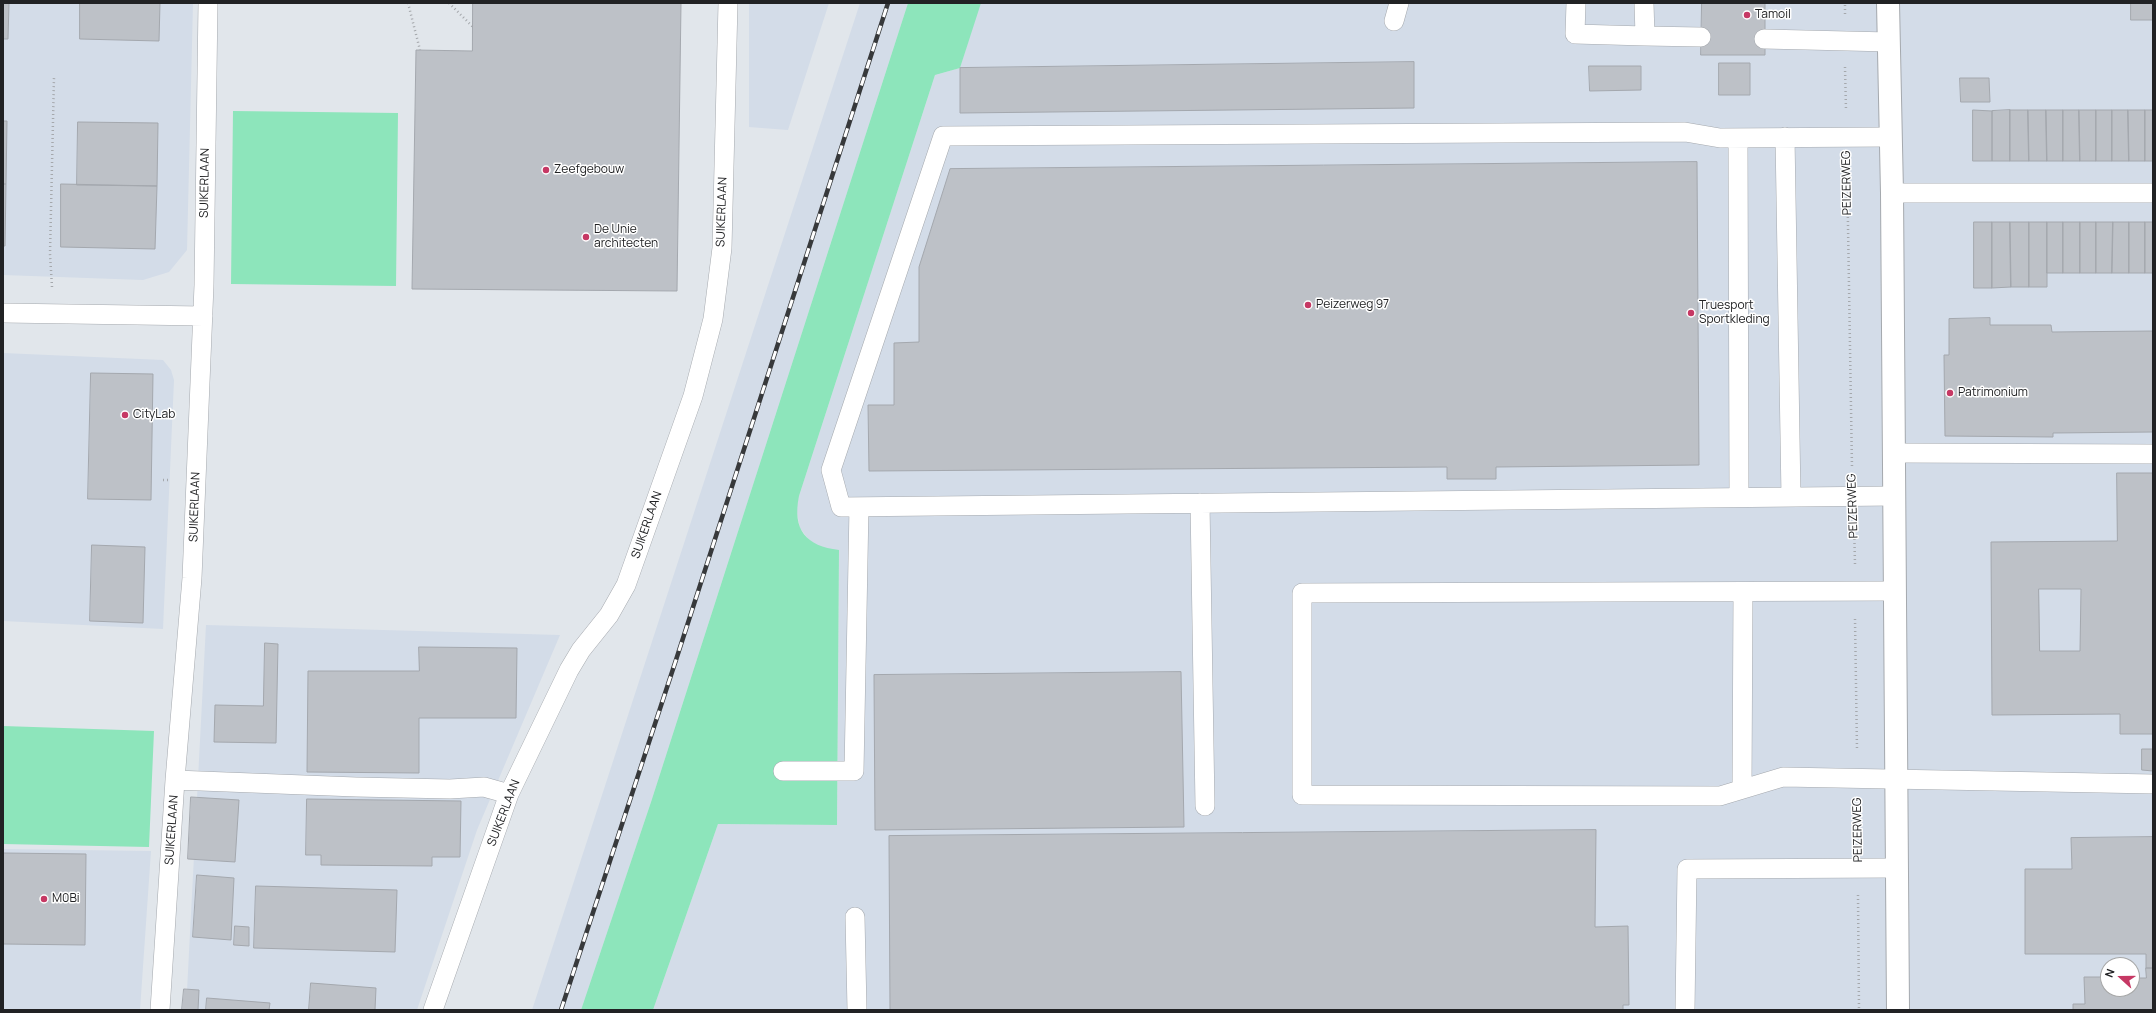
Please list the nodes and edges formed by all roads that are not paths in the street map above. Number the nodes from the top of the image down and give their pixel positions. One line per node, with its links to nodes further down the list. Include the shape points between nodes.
1 (208, 3): 16 (lane, SUIKERLAAN)
2 (728, 3): 31 (lane, SUIKERLAAN, via 721,255 713,319 692,396 626,585 608,615 581,650)
3 (1576, 3): 6 (lane, via 1575,34)
4 (1644, 3): 6 (lane)
5 (1888, 3): 9 (street)
6 (1645, 36): 7 (lane)
7 (1701, 37)
8 (1764, 39): 9 (lane)
9 (1889, 42): 11 (street)
10 (1785, 137): 11 (lane); 12 (lane); 20 (lane)
11 (1891, 137): 13 (street)
12 (1738, 138): 21 (lane); 23 (lane, via 1720,138 1685,132 943,136 831,470 841,507)
13 (1892, 193): 14 (lane); 17 (street)
14 (2153, 193)
15 (3, 313): 16 (lane)
16 (203, 316): 27 (lane, SUIKERLAAN, via 192,578)
17 (1894, 453): 18 (lane); 19 (street)
18 (2153, 454)
19 (1893, 496): 20 (lane); 25 (street)
20 (1791, 497): 21 (lane)
21 (1739, 498): 22 (lane)
22 (1200, 503): 23 (lane); 32 (lane)
23 (859, 507): 26 (lane, via 854,771)
24 (1743, 592): 25 (lane); 30 (lane); 30 (lane, via 1302,593 1302,795 1720,796)
25 (1894, 592): 28 (street)
26 (783, 771)
27 (176, 780): 31 (lane, via 450,789 484,787); 35 (lane, SUIKERLAAN)
28 (1896, 780): 29 (lane); 30 (lane, via 1783,777); 33 (street)
29 (2153, 784)
30 (1742, 789)
31 (510, 794): 36 (lane, SUIKERLAAN)
32 (1205, 806)
33 (1897, 868): 38 (lane, via 1687,869); 39 (street)
34 (855, 917): 37 (lane)
35 (160, 1010)
36 (433, 1010)
37 (857, 1010)
38 (1684, 1010)
39 (1898, 1010)

